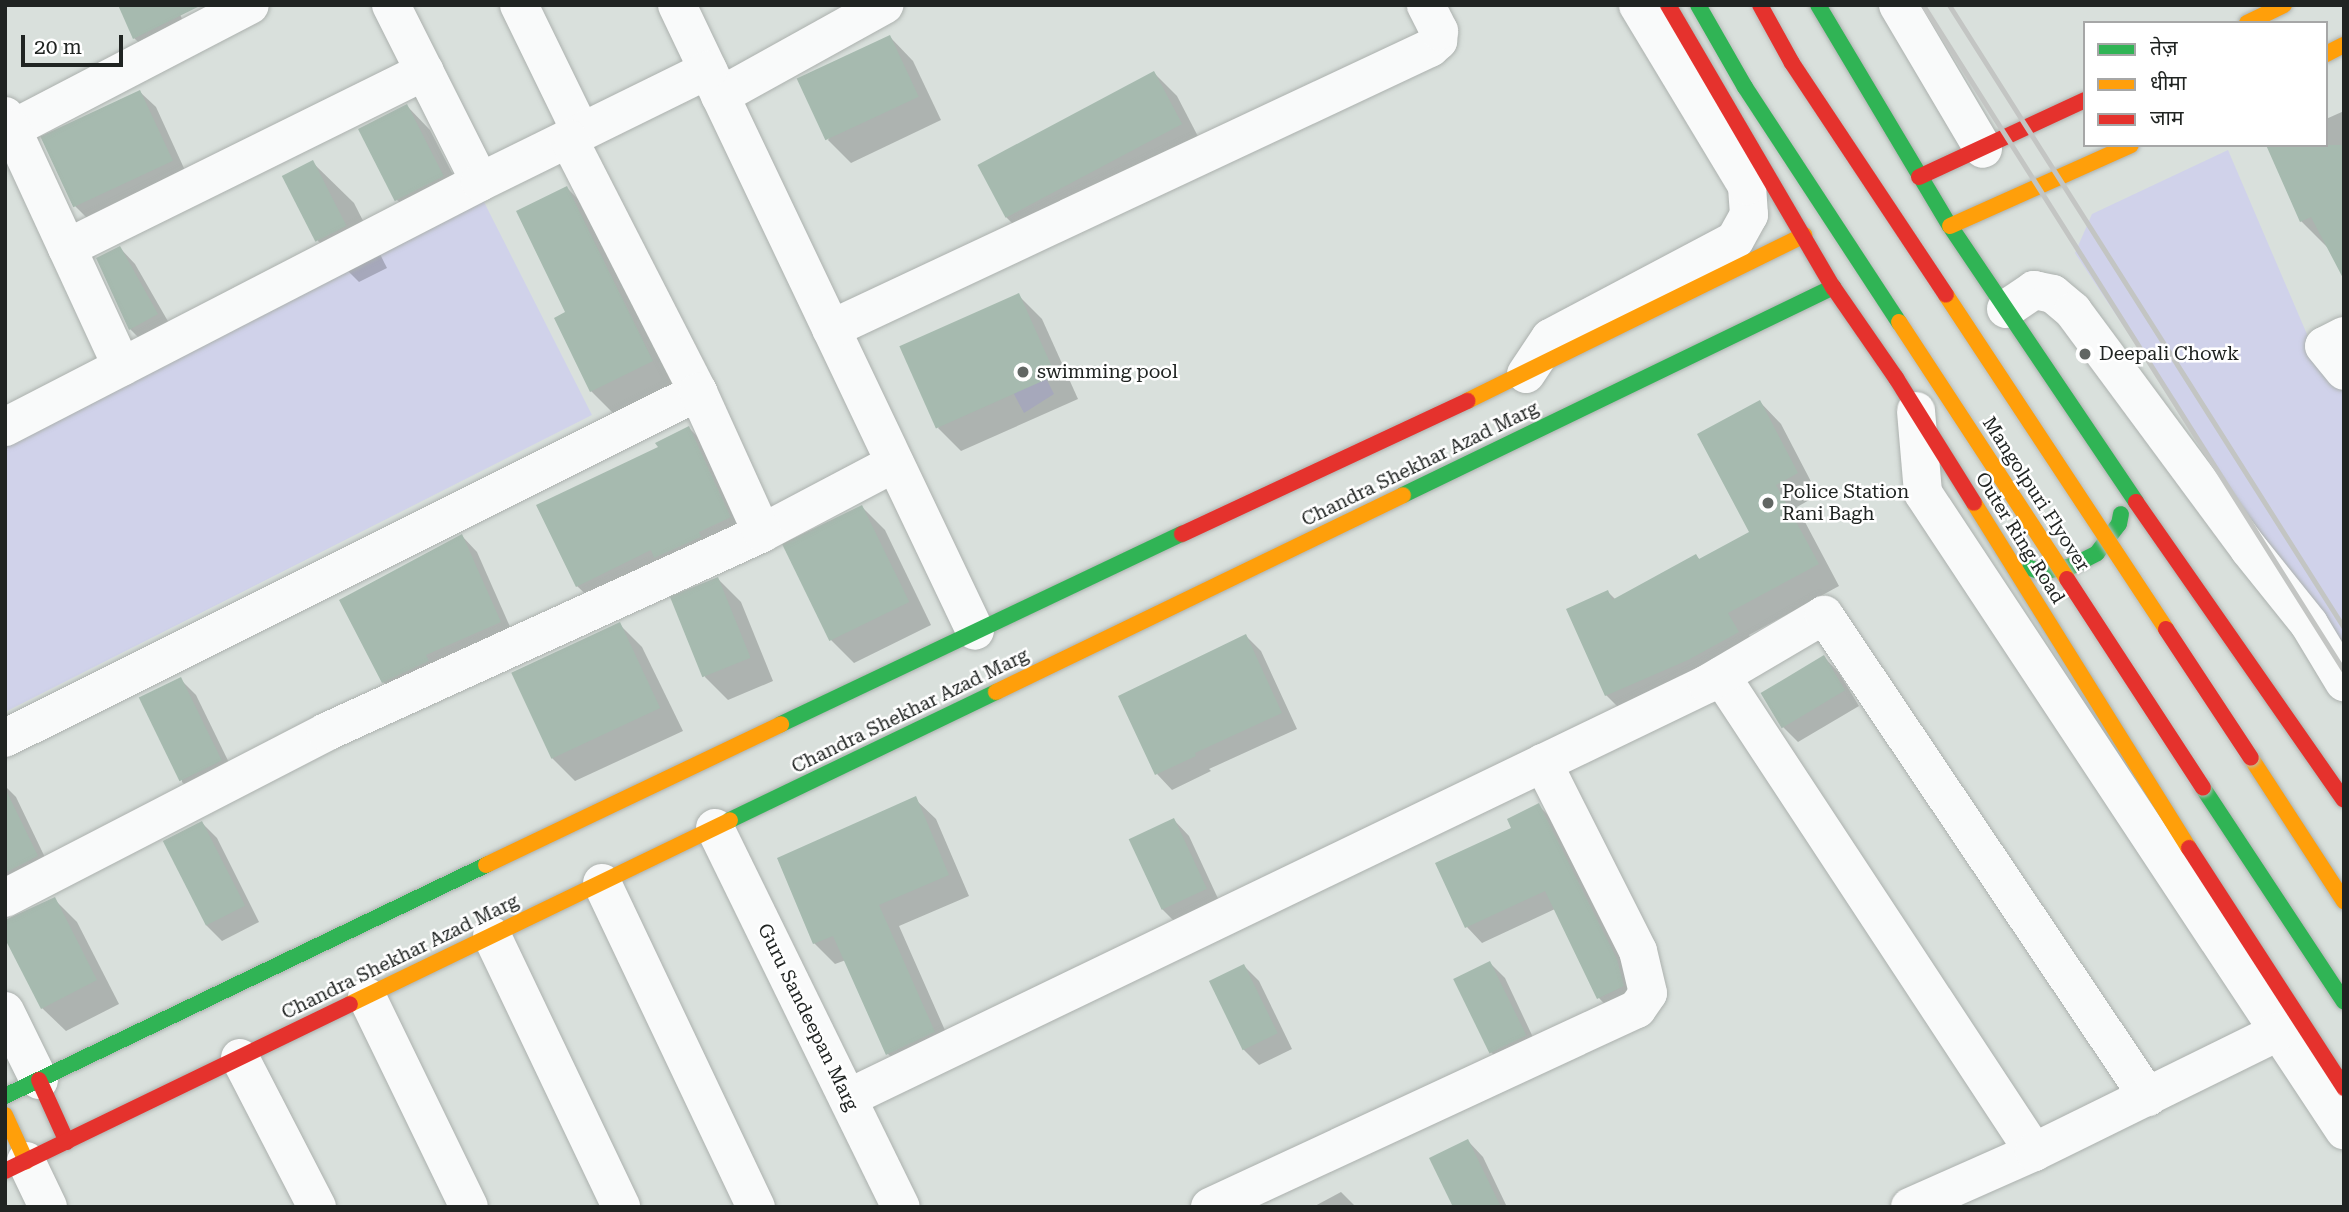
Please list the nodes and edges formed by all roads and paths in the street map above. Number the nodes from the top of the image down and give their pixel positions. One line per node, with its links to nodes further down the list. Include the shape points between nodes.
1 (250, 5): 20 (street)
2 (391, 5): 17 (street)
3 (519, 5): 21 (street)
4 (677, 5): 18 (street)
5 (884, 5): 18 (street)
6 (1426, 5): 31 (street, via 1439,31 1438,41 1430,48)
7 (1638, 5): 35 (street, via 1747,186 1749,215 1735,240 1550,338)
8 (1668, 5): 27 (main road, Outer Ring Road)
9 (1698, 5): 55 (main road, Mangolpuri Flyover, bridge, via 1753,99)
10 (1760, 5): 52 (main road, Mangolpuri Flyover, bridge, via 1792,63)
11 (1818, 5): 24 (main road)
12 (1898, 5): 23 (street)
13 (2284, 5): 14 (main road)
14 (2251, 21)
15 (2344, 45): 16 (main road)
16 (2328, 53)
17 (425, 71): 25 (street); 28 (street)
18 (714, 83): 21 (street); 31 (street)
19 (2083, 101): 23 (main road)
20 (8, 122): 28 (street)
21 (575, 135): 25 (street); 36 (street)
22 (2127, 147): 26 (main road)
23 (1983, 149): 24 (main road)
24 (1919, 177): 26 (main road)
25 (480, 182): 33 (street)
26 (1950, 226): 30 (main road)
27 (1804, 235): 29 (main road, Outer Ring Road); 35 (main road, Chandra Shekhar Azad Marg, via 1581,355)
28 (67, 248): 33 (street)
29 (1833, 287): 37 (main road, Outer Ring Road); 49 (main road, Chandra Shekhar Azad Marg, via 1596,394)
30 (2006, 309): 40 (main road); 45 (street, via 2034,290 2053,294 2073,311 2309,624)
31 (831, 329): 39 (street)
32 (2344, 336): 34 (street, via 2324,346)
33 (122, 367): 38 (street)
34 (2344, 371)
35 (1526, 374): 43 (main road, Chandra Shekhar Azad Marg)
36 (698, 392): 41 (street); 46 (street)
37 (1916, 411): 42 (main road, Outer Ring Road); 57 (street, via 1923,493)
38 (9, 416)
39 (895, 463): 41 (street); 43 (street)
40 (2125, 487): 42 (main road, via 2119,524 2097,553 2072,566 2040,572); 48 (main road)
41 (762, 533): 51 (street, via 326,732)
42 (2011, 562): 60 (main road, Outer Ring Road)
43 (975, 631): 59 (main road, Chandra Shekhar Azad Marg)
44 (1721, 676): 47 (street); 62 (street, via 1824,615); 67 (street)
45 (2344, 682)
46 (5, 738)
47 (1544, 763): 63 (street); 75 (street, via 1638,951 1648,993 1637,1009)
48 (2344, 800)
49 (715, 828): 50 (main road, Chandra Shekhar Azad Marg); 63 (street, Guru Sandeepan Marg)
50 (602, 883): 53 (main road, Chandra Shekhar Azad Marg); 73 (street)
51 (5, 898)
52 (2344, 901)
53 (492, 936): 54 (main road, Chandra Shekhar Azad Marg); 72 (street)
54 (367, 997): 58 (main road, Chandra Shekhar Azad Marg); 71 (street)
55 (2344, 1002)
56 (5, 1011): 59 (street)
57 (2278, 1032): 62 (street); 65 (street)
58 (240, 1058): 66 (main road, Chandra Shekhar Azad Marg); 70 (street)
59 (39, 1080): 61 (main road, Chandra Shekhar Azad Marg); 66 (main road)
60 (2344, 1088)
61 (5, 1096)
62 (2148, 1097): 67 (street)
63 (848, 1098): 74 (street, Guru Sandeepan Marg)
64 (5, 1115): 68 (main road)
65 (2344, 1130)
66 (66, 1142): 68 (main road, Chandra Shekhar Azad Marg)
67 (2034, 1152): 76 (street)
68 (16, 1166): 69 (street)
69 (48, 1207)
70 (317, 1207)
71 (469, 1207)
72 (621, 1207)
73 (756, 1207)
74 (901, 1207)
75 (1210, 1207)
76 (1910, 1207)

